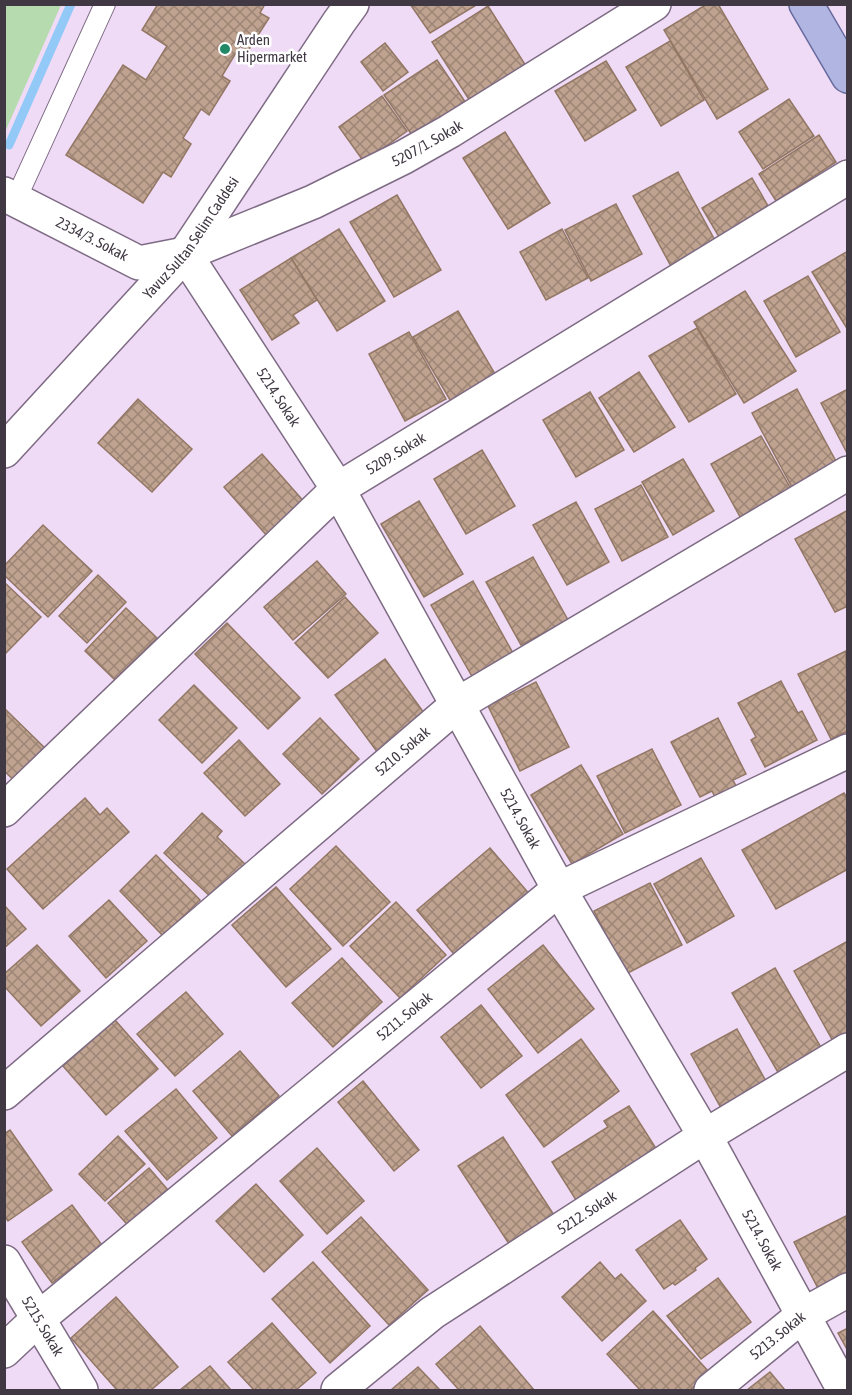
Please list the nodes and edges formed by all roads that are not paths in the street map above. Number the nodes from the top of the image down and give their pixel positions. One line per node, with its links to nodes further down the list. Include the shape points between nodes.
1 (105, 4): 7 (lane)
2 (352, 4): 8 (street, Yavuz Sultan Selim Caddesi)
3 (654, 4): 8 (street, 5207/1. Sokak, via 404,158 313,202)
4 (806, 4): 5 (main road)
5 (848, 76)
6 (848, 177): 11 (street, 5209. Sokak)
7 (10, 196): 8 (street, 2334/3. Sokak, via 139,263)
8 (185, 254): 9 (street, Yavuz Sultan Selim Caddesi); 11 (street, 5214. Sokak)
9 (4, 451)
10 (848, 473): 12 (street, 5210. Sokak)
11 (338, 489): 12 (street, 5214. Sokak); 14 (street, 5209. Sokak)
12 (458, 704): 15 (street, 5214. Sokak); 17 (street, 5210. Sokak)
13 (848, 751): 15 (street, 5211. Sokak)
14 (4, 810)
15 (559, 889): 18 (street, 5214. Sokak); 22 (street, 5211. Sokak)
16 (848, 1050): 18 (street, 5212. Sokak)
17 (4, 1093)
18 (705, 1136): 21 (street, 5214. Sokak); 25 (street, 5212. Sokak, via 432,1313)
19 (4, 1262): 22 (street, 5215. Sokak)
20 (848, 1290): 21 (street, 5213. Sokak)
21 (803, 1315): 26 (street, 5213. Sokak); 27 (street, 5214. Sokak)
22 (38, 1319): 23 (street, 5211. Sokak); 24 (street, 5215. Sokak)
23 (4, 1351)
24 (81, 1390)
25 (338, 1390)
26 (711, 1390)
27 (844, 1390)

